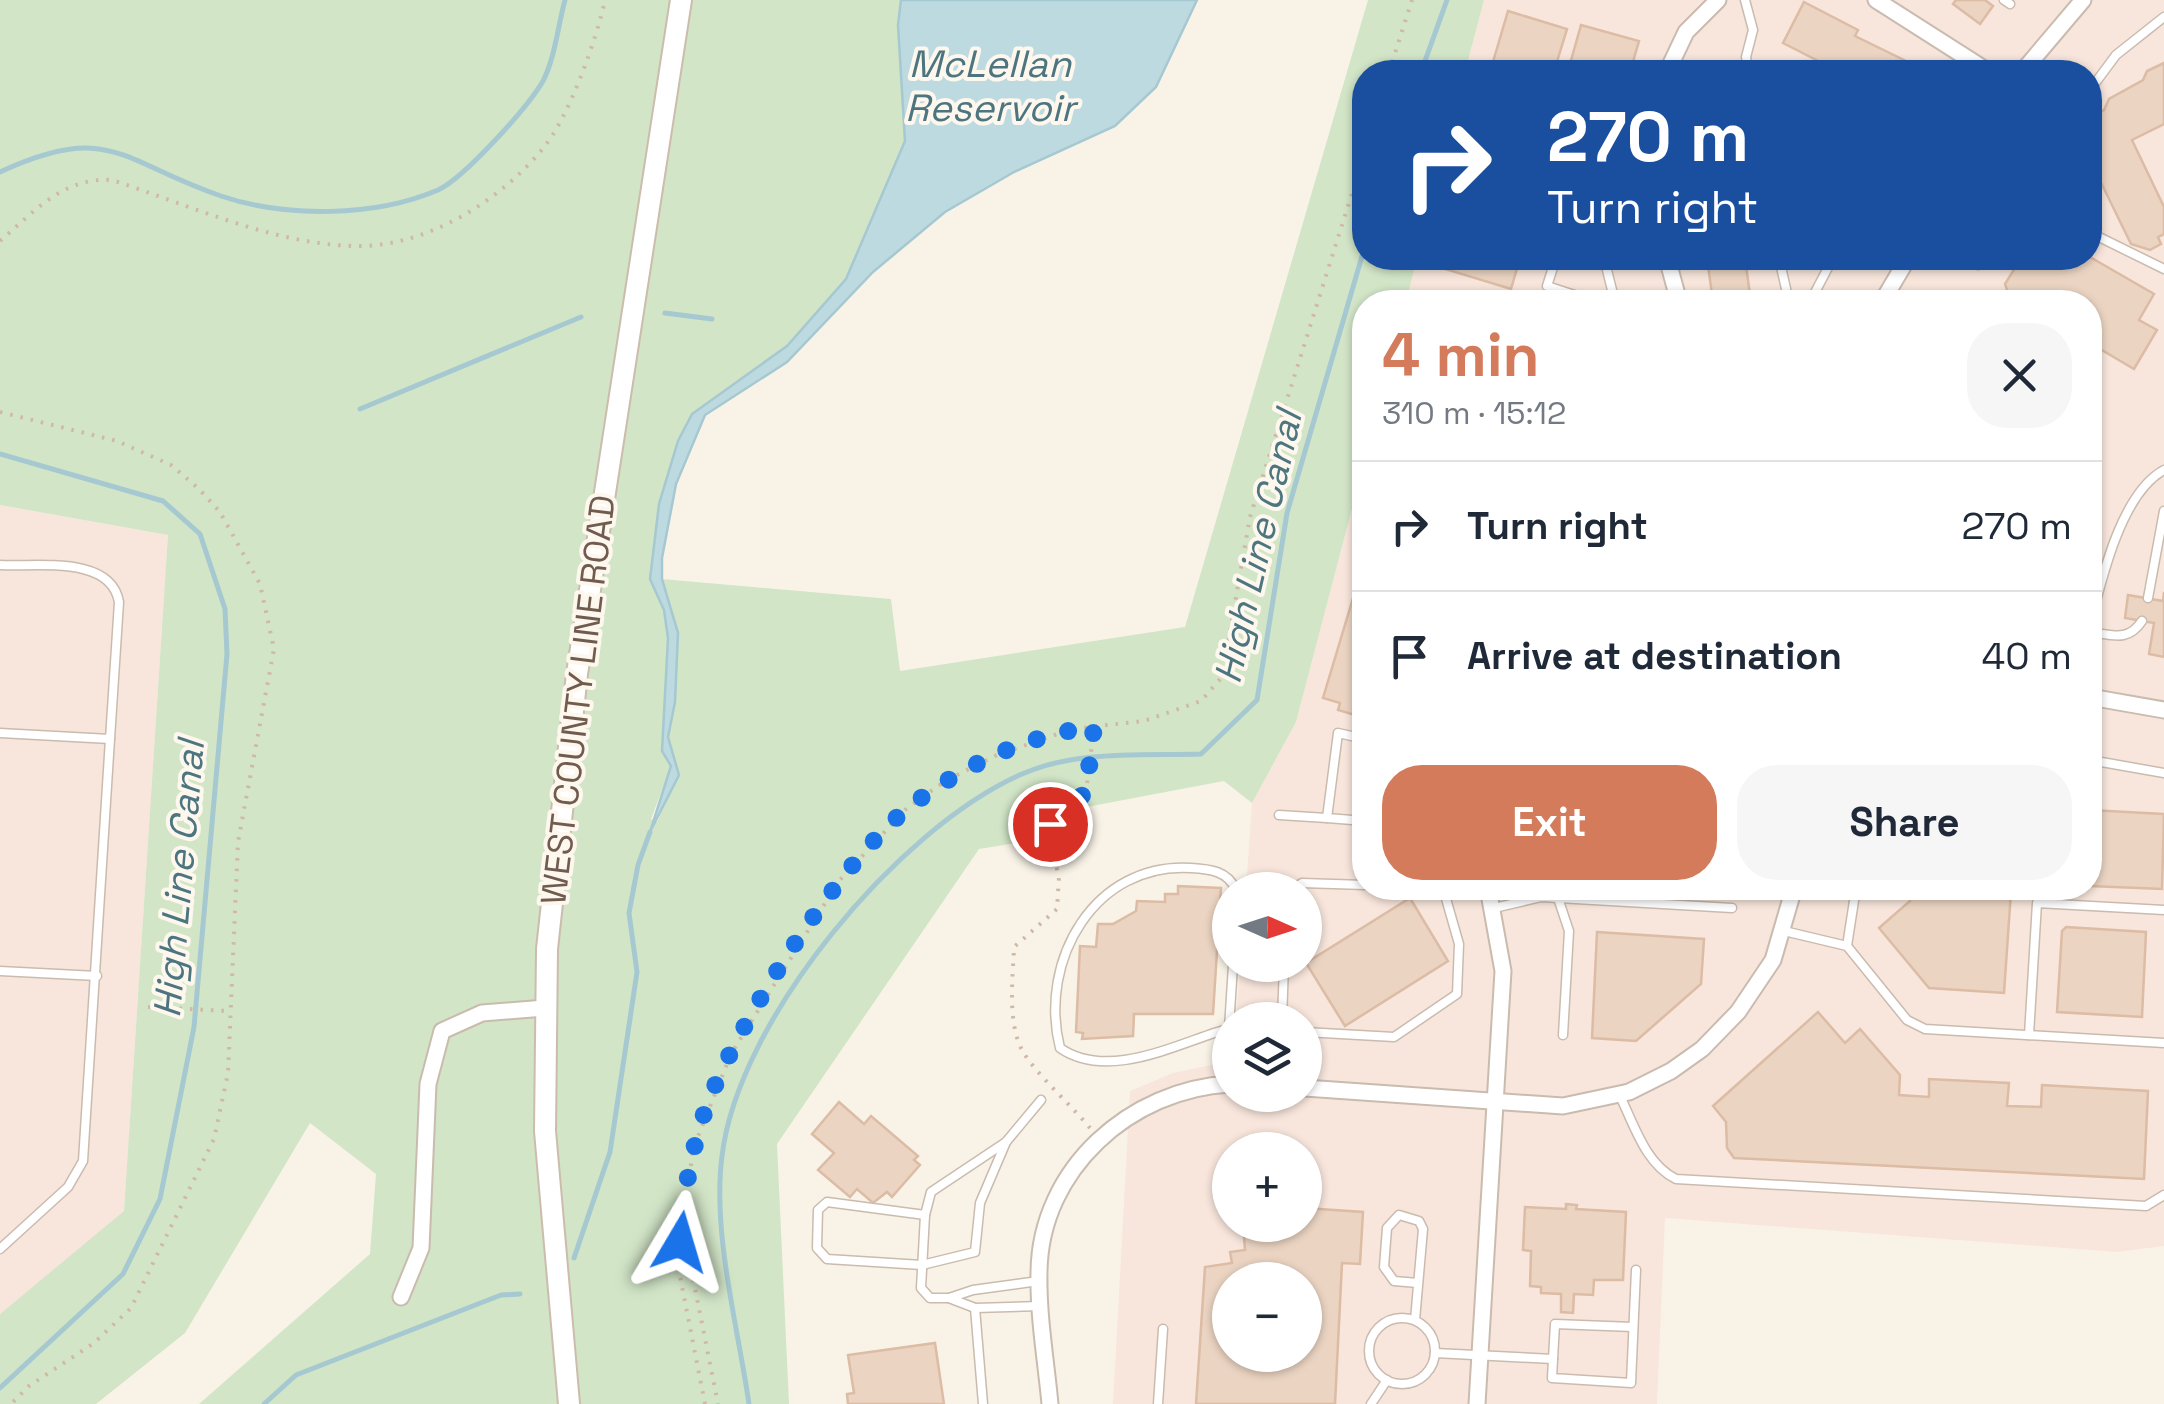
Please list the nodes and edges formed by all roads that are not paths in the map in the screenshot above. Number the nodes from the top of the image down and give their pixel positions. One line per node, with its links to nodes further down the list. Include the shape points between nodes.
1 (681, 0): 50 (main road, WEST COUNTY LINE ROAD, via 577,674)
2 (1718, 0): 7 (street, via 1686,32)
3 (1745, 0): 8 (lane, via 1753,30)
4 (1876, 0): 9 (street)
5 (2082, 0): 10 (street)
6 (2164, 17): 11 (lane)
7 (1673, 60)
8 (1747, 60)
9 (1970, 60)
10 (2032, 60)
11 (2102, 74)
12 (2102, 238): 13 (lane)
13 (2164, 269)
14 (1552, 270): 15 (lane, via 1547,286)
15 (1559, 290)
16 (2164, 470): 19 (lane, via 2150,477)
17 (2164, 511): 20 (lane)
18 (0, 565): 27 (lane, via 95,571 117,590)
19 (2102, 577)
20 (2148, 598)
21 (2142, 621): 22 (lane, via 2125,637)
22 (2102, 632)
23 (2102, 698): 24 (street)
24 (2164, 710)
25 (0, 733): 27 (lane)
26 (1352, 737): 31 (lane, via 1338,733)
27 (110, 738): 49 (lane)
28 (2102, 762): 29 (lane)
29 (2164, 773)
30 (1279, 815): 31 (lane)
31 (1327, 818): 32 (lane)
32 (1352, 820)
33 (1216, 872): 51 (lane, via 1164,866 1107,892 1060,960 1056,1030 1060,1048 1070,1054 1121,1061)
34 (1322, 884): 35 (lane)
35 (1352, 885)
36 (1447, 900): 52 (lane, via 1460,944 1457,994 1394,1037)
37 (1489, 900): 44 (street)
38 (1529, 900): 44 (lane)
39 (1559, 900): 53 (lane, via 1569,932)
40 (1593, 900): 43 (lane)
41 (1791, 900): 46 (street)
42 (1854, 900): 47 (lane)
43 (1732, 908)
44 (1490, 910): 60 (street, via 1503,971)
45 (2164, 910): 54 (lane, via 2037,903)
46 (1784, 931): 47 (lane); 58 (street, via 1765,972 1718,1034 1671,1071)
47 (1847, 946): 54 (lane, via 1907,1020 1925,1030)
48 (0, 971): 49 (lane)
49 (97, 976): 64 (lane, via 83,1160 68,1188)
50 (545, 1008): 69 (street, via 482,1013 442,1031 428,1084 421,1248); 80 (main road, WEST COUNTY LINE ROAD, via 550,1223)
51 (1212, 1033)
52 (1322, 1033)
53 (1563, 1035)
54 (2029, 1035): 55 (lane)
55 (2164, 1042)
56 (1212, 1088): 67 (street, via 1157,1100 1100,1139 1065,1181 1048,1221)
57 (1322, 1089): 60 (street)
58 (1619, 1094): 60 (street, via 1563,1106); 62 (lane, via 1650,1158 1676,1179 2146,1206)
59 (1041, 1100): 61 (lane)
60 (1496, 1100): 77 (street)
61 (1006, 1142): 63 (lane, via 930,1192); 65 (lane, via 980,1203 975,1252)
62 (2164, 1195)
63 (925, 1215): 65 (lane); 65 (lane, via 856,1203 827,1202 818,1210 817,1248 827,1259)
64 (0, 1249)
65 (922, 1264): 70 (lane, via 921,1288 930,1298)
66 (1636, 1270): 74 (lane)
67 (1040, 1281): 70 (lane); 71 (street)
68 (1418, 1283): 68 (lane, via 1394,1281 1384,1267 1387,1228 1399,1216 1423,1229); 73 (lane)
69 (401, 1297)
70 (949, 1298): 72 (lane)
71 (1042, 1306): 72 (lane); 82 (street)
72 (975, 1308): 81 (lane)
73 (1416, 1320): 76 (lane, via 1430,1333); 79 (lane, via 1393,1319 1370,1342 1372,1364)
74 (1634, 1328): 78 (lane, via 1555,1324); 78 (lane, via 1631,1383 1552,1378)
75 (1163, 1329): 83 (lane)
76 (1436, 1353): 77 (lane); 79 (lane, via 1418,1379)
77 (1482, 1356): 78 (lane); 85 (street)
78 (1553, 1358)
79 (1388, 1380): 84 (lane)
80 (569, 1404)
81 (983, 1404)
82 (1050, 1404)
83 (1158, 1404)
84 (1372, 1404)
85 (1477, 1404)

